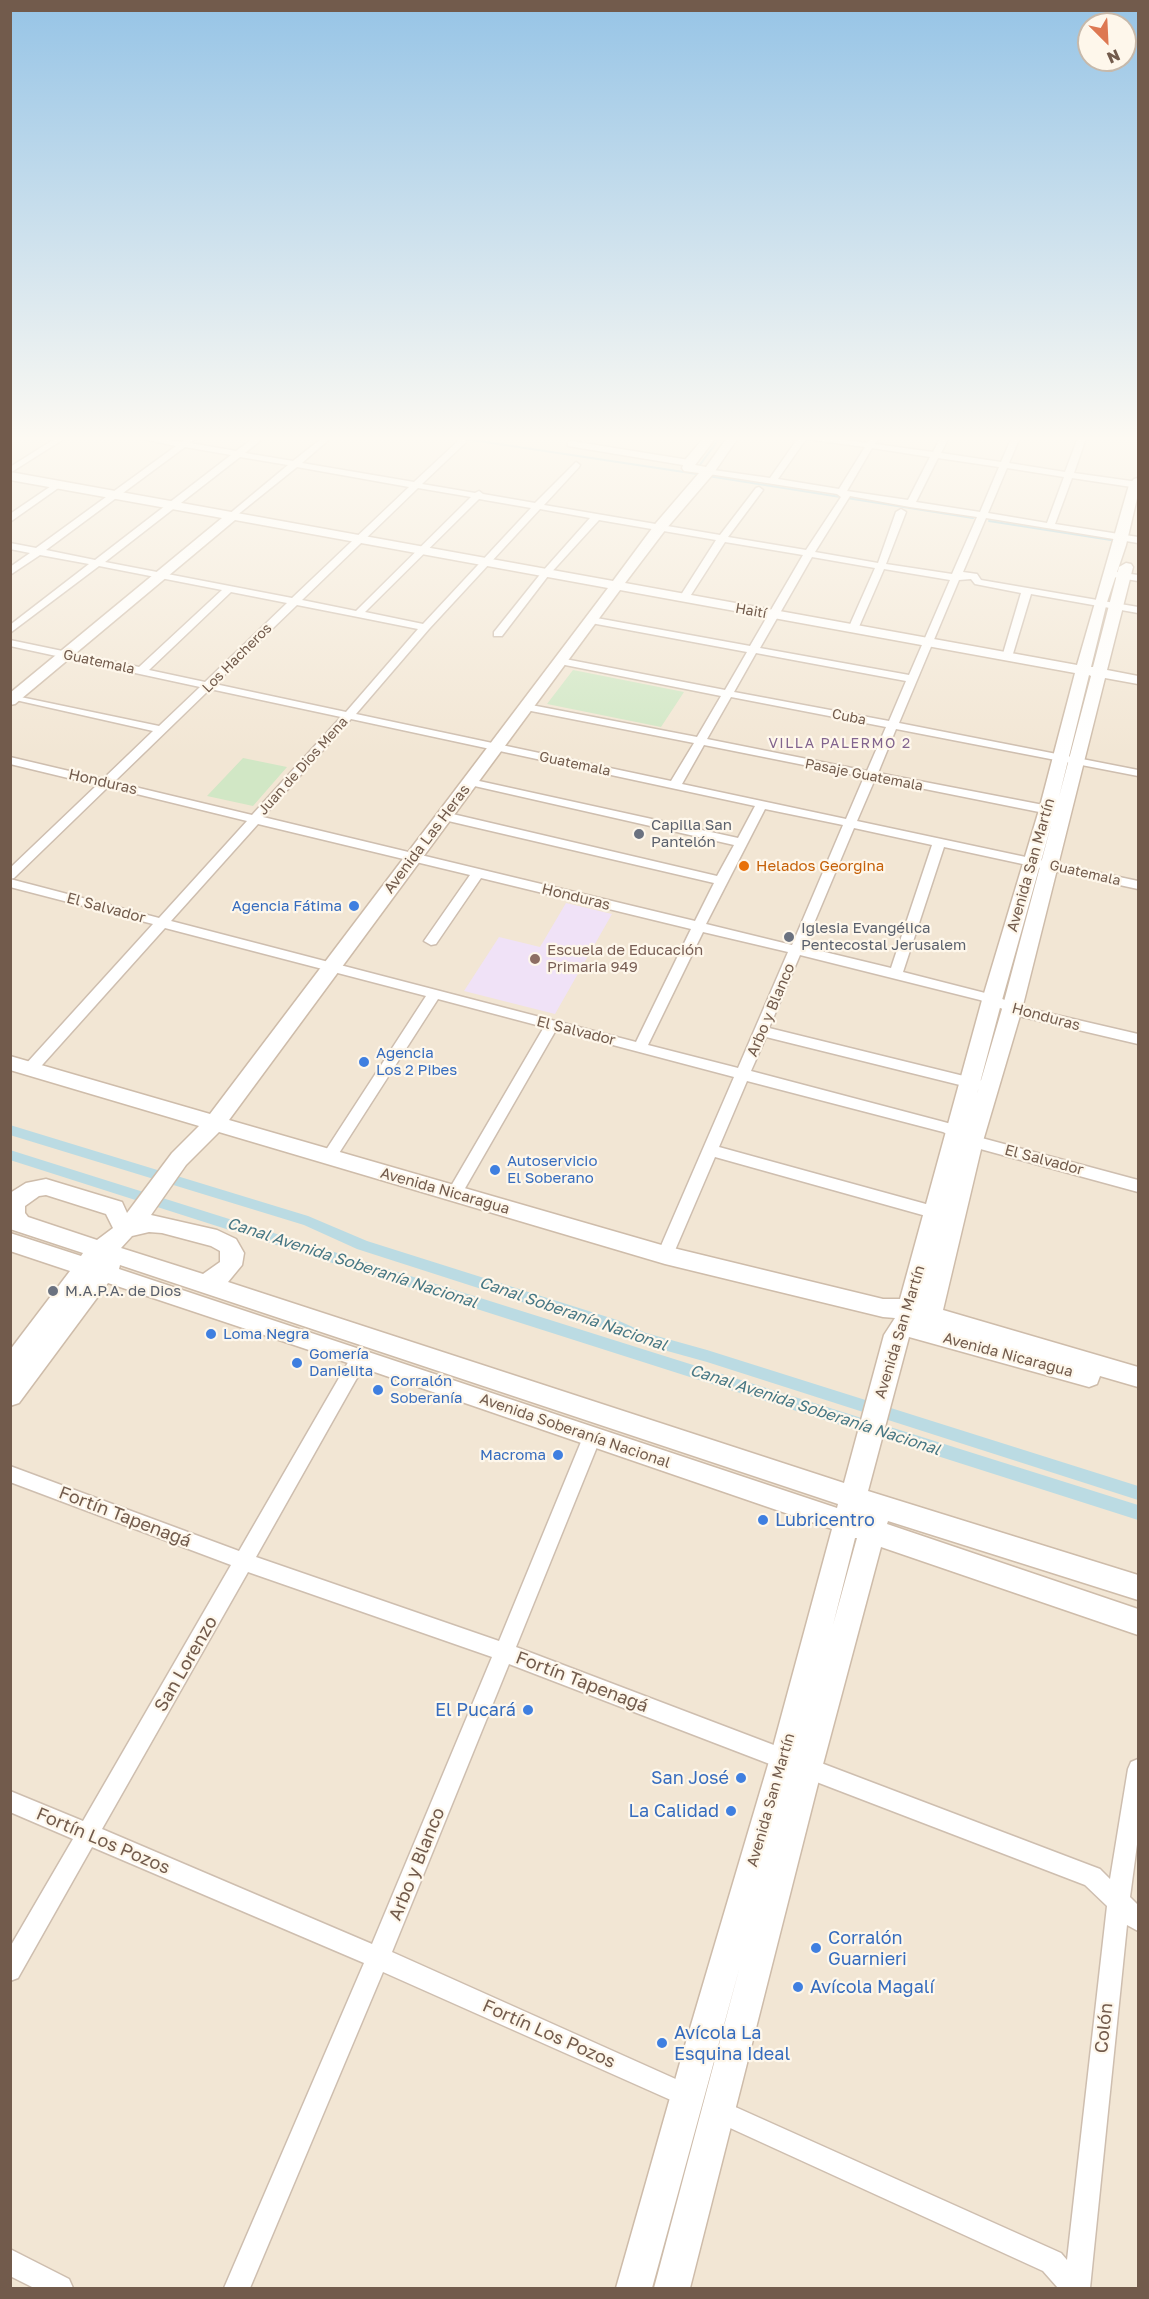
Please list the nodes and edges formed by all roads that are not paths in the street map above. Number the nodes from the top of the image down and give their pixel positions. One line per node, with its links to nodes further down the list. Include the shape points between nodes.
1 (50, 542): 18 (street)
2 (123, 542): 20 (street)
3 (200, 542): 25 (main road)
4 (358, 542): 32 (street, Los Hacheros)
5 (373, 542): 17 (main road, Haití)
6 (430, 542): 17 (street)
7 (505, 542): 21 (street, Juan de Dios Mena)
8 (573, 542): 24 (street)
9 (649, 542): 28 (main road, Avenida Las Heras)
10 (720, 542): 31 (street)
11 (754, 542): 19 (street)
12 (816, 542): 19 (street)
13 (890, 542): 22 (street)
14 (972, 542): 27 (street, Arbo y Blanco)
15 (1130, 543): 26 (main road, Avenida San Martín)
16 (10, 546): 18 (street)
17 (421, 551): 21 (main road, Haití); 36 (street)
18 (37, 552): 20 (street); 23 (street)
19 (810, 552): 22 (street); 37 (street)
20 (97, 563): 25 (street); 41 (street)
21 (485, 563): 24 (main road, Haití); 39 (street, Juan de Dios Mena)
22 (881, 566): 27 (street); 40 (street)
23 (10, 572)
24 (545, 574): 28 (main road, Haití); 42 (street)
25 (160, 575): 29 (street); 46 (main road)
26 (1124, 576): 33 (main road, Avenida San Martín); 34 (main road, Avenida San Martín)
27 (957, 578): 30 (street, via 974,576 978,582); 43 (street, Arbo y Blanco)
28 (616, 586): 31 (main road, Haití); 38 (main road, Avenida Las Heras)
29 (229, 589): 32 (street); 49 (street)
30 (1027, 590): 33 (street); 47 (street)
31 (684, 598): 37 (main road, Haití)
32 (294, 602): 36 (street); 53 (street, Los Hacheros)
33 (1100, 602): 34 (street); 50 (main road, Avenida San Martín)
34 (1115, 606): 35 (street); 50 (main road, Avenida San Martín)
35 (1138, 610)
36 (358, 614): 39 (street)
37 (774, 615): 40 (main road, Haití); 45 (street)
38 (591, 620): 45 (street); 48 (main road, Avenida Las Heras)
39 (425, 627): 57 (street, Juan de Dios Mena)
40 (853, 629): 43 (main road, Haití)
41 (10, 630)
42 (498, 634)
43 (929, 642): 47 (main road, Haití); 51 (street, Arbo y Blanco)
44 (10, 643): 46 (street, Guatemala)
45 (755, 650): 51 (street); 54 (street)
46 (67, 655): 49 (street, Guatemala); 55 (main road)
47 (1007, 657): 50 (main road, Haití)
48 (560, 661): 54 (street, Cuba); 56 (main road, Avenida Las Heras)
49 (141, 671): 53 (street, Guatemala)
50 (1090, 672): 52 (main road, Haití); 62 (main road, Avenida San Martín)
51 (914, 679): 58 (street, Arbo y Blanco)
52 (1138, 680)
53 (209, 685): 57 (street, Guatemala); 59 (street, Los Hacheros)
54 (729, 694): 58 (street, Cuba); 60 (street)
55 (13, 699): 59 (street)
56 (526, 707): 60 (street, Pasaje Guatemala); 61 (main road, Avenida Las Heras)
57 (348, 716): 61 (street, Guatemala); 72 (street, Juan de Dios Mena)
58 (894, 726): 62 (street, Cuba); 65 (street, Arbo y Blanco)
59 (162, 730): 67 (street, Los Hacheros)
60 (701, 742): 65 (street, Pasaje Guatemala); 68 (street)
61 (496, 748): 66 (main road, Avenida Las Heras); 68 (street, Guatemala)
62 (1068, 759): 64 (street, Cuba); 70 (main road, Avenida San Martín)
63 (10, 760): 67 (street, Honduras)
64 (1138, 773)
65 (871, 777): 70 (street, Pasaje Guatemala); 73 (street, Arbo y Blanco)
66 (470, 782): 71 (main road, Avenida Las Heras); 74 (street)
67 (106, 783): 72 (street, Honduras); 80 (street, Los Hacheros)
68 (675, 785): 69 (street, Guatemala)
69 (762, 804): 73 (street, Guatemala); 74 (street)
70 (1054, 812): 77 (main road, Avenida San Martín); 78 (main road, Avenida San Martín)
71 (444, 816): 76 (main road, Avenida Las Heras); 81 (street)
72 (256, 819): 76 (street, Honduras); 84 (street, Juan de Dios Mena)
73 (852, 823): 75 (street, Guatemala); 87 (street, Arbo y Blanco)
74 (742, 843): 81 (street)
75 (939, 843): 77 (street, Guatemala); 89 (street)
76 (414, 856): 79 (street, Honduras); 88 (main road, Avenida Las Heras)
77 (1031, 862): 78 (street, Guatemala); 91 (main road, Avenida San Martín)
78 (1048, 864): 83 (street, Guatemala); 92 (main road, Avenida San Martín)
79 (478, 873): 85 (street, Honduras); 86 (street)
80 (10, 875)
81 (721, 881): 85 (street)
82 (10, 883): 84 (street, El Salvador)
83 (1138, 885)
84 (162, 923): 88 (street, El Salvador); 97 (street, Juan de Dios Mena)
85 (700, 927): 87 (street, Honduras); 96 (street)
86 (431, 942)
87 (797, 949): 89 (street, Honduras); 94 (street, Arbo y Blanco)
88 (331, 968): 90 (street, El Salvador); 100 (main road, Avenida Las Heras)
89 (896, 974): 91 (street, Honduras)
90 (434, 995): 93 (street, El Salvador); 103 (street)
91 (992, 1000): 92 (street, Honduras); 99 (main road, Avenida San Martín)
92 (1012, 1009): 95 (street, Honduras); 99 (main road, Avenida San Martín)
93 (552, 1025): 96 (street, El Salvador); 105 (street)
94 (762, 1031): 98 (street, Arbo y Blanco); 99 (street)
95 (1138, 1040)
96 (640, 1047): 98 (street, El Salvador)
97 (20, 1066): 100 (main road, Avenida Nicaragua)
98 (743, 1075): 101 (street, El Salvador); 102 (street, Arbo y Blanco)
99 (980, 1084): 101 (main road, Avenida San Martín)
100 (215, 1123): 103 (main road, Avenida Nicaragua); 108 (main road, Avenida Las Heras, via 179,1159)
101 (965, 1136): 104 (street, El Salvador); 106 (main road, Avenida San Martín)
102 (710, 1150): 106 (street); 109 (street, Arbo y Blanco)
103 (329, 1157): 105 (main road, Avenida Nicaragua)
104 (1138, 1186)
105 (454, 1193): 109 (main road, Avenida Nicaragua)
106 (946, 1215): 111 (main road, Avenida San Martín)
107 (14, 1229): 108 (main road, Avenida Soberanía Nacional); 108 (main road, via 13,1208 17,1200 34,1189 46,1187 114,1208)
108 (108, 1252): 110 (main road, Avenida Soberanía Nacional); 110 (main road, via 149,1223 217,1239 233,1253 231,1265); 112 (main road, Avenida Soberanía Nacional); 114 (main road, Avenida Las Heras); 118 (main road, Avenida Las Heras)
109 (665, 1255): 111 (main road, Avenida Nicaragua, via 883,1308)
110 (205, 1284): 116 (main road, Avenida Soberanía Nacional)
111 (917, 1321): 115 (main road, Avenida Nicaragua); 117 (main road, Avenida Nicaragua); 121 (main road, Avenida San Martín, via 896,1335 867,1444)
112 (360, 1357): 113 (main road, Avenida Soberanía Nacional); 122 (street, San Lorenzo)
113 (384, 1365): 116 (main road); 119 (main road, Avenida Soberanía Nacional)
114 (10, 1369)
115 (1138, 1377)
116 (525, 1389): 121 (main road, Avenida Soberanía Nacional)
117 (1138, 1391)
118 (10, 1396)
119 (592, 1437): 121 (main road, Avenida Soberanía Nacional); 125 (street, Arbo y Blanco)
120 (10, 1474): 122 (street, Fortín Tapenagá)
121 (863, 1515): 123 (main road, Avenida Soberanía Nacional); 124 (main road, Avenida Soberanía Nacional); 126 (main road, Avenida San Martín)
122 (245, 1562): 125 (street, Fortín Tapenagá); 129 (street, San Lorenzo)
123 (1138, 1587)
124 (1138, 1622)
125 (504, 1652): 126 (street, Fortín Tapenagá); 132 (street, Arbo y Blanco)
126 (796, 1763): 130 (street, Fortín Tapenagá, via 1092,1877); 134 (main road, Avenida San Martín); 135 (main road, Avenida San Martín)
127 (1138, 1769): 130 (street, Colón)
128 (10, 1801): 129 (street, Fortín Los Pozos)
129 (86, 1835): 132 (street, Fortín Los Pozos); 133 (street, San Lorenzo)
130 (1118, 1902): 131 (street, Fortín Tapenagá); 141 (street, Colón)
131 (1138, 1920)
132 (378, 1958): 134 (street, Fortín Los Pozos); 138 (street, Arbo y Blanco)
133 (10, 1970)
134 (687, 2096): 135 (street, Fortín Los Pozos); 139 (main road, Avenida San Martín)
135 (719, 2111): 140 (main road, Avenida San Martín); 141 (street, Fortín Los Pozos, via 1052,2262)
136 (10, 2262): 137 (street)
137 (60, 2289)
138 (237, 2289)
139 (634, 2289)
140 (672, 2289)
141 (1076, 2289)

